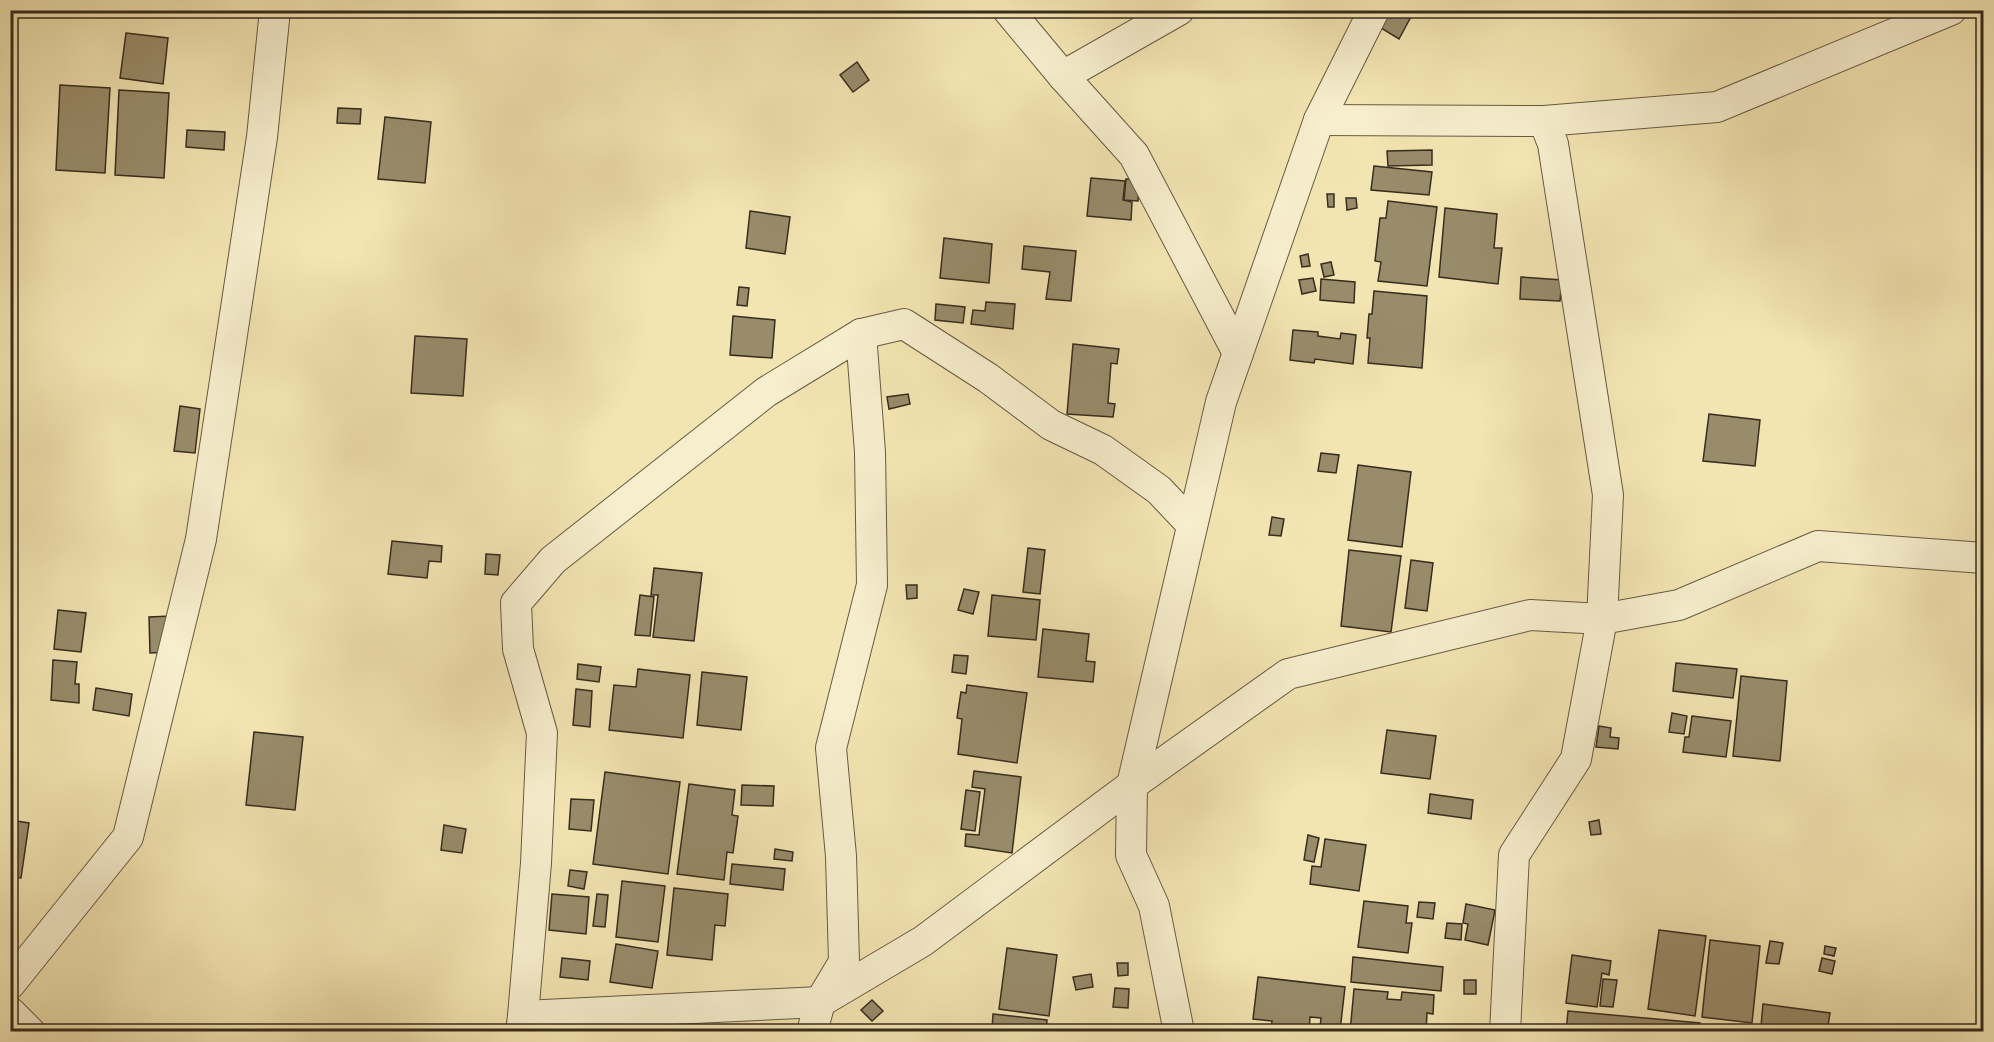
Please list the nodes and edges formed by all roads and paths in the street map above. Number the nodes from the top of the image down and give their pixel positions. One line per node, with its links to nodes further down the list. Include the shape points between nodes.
1 (275, 10): 15 (street, via 262,137 201,539 128,837)
2 (1008, 10): 6 (street)
3 (1179, 10): 6 (street)
4 (1374, 10): 7 (street)
5 (1951, 10): 8 (street, via 1717,107)
6 (1063, 76): 10 (street, via 1134,155)
7 (1319, 120): 8 (street); 10 (street)
8 (1544, 121): 13 (street, via 1553,144 1608,495)
9 (861, 334): 11 (street, via 904,324 988,378 1050,425 1103,450 1158,490); 16 (street, via 870,452 872,585 831,748 841,856 844,962); 18 (street, via 766,392 553,560 516,603 518,649 542,733)
10 (1238, 353): 11 (street, via 1221,402)
11 (1192, 525): 14 (street)
12 (1983, 558): 13 (street, via 1818,546 1679,604)
13 (1602, 619): 14 (street, via 1530,615 1288,674); 22 (street, via 1576,759 1514,855)
14 (1132, 785): 16 (street, via 923,941); 21 (street, via 1131,855 1154,906)
15 (10, 984)
16 (820, 1002): 18 (street); 20 (street)
17 (10, 1012): 19 (street)
18 (522, 1024)
19 (30, 1032)
20 (812, 1032)
21 (1179, 1032)
22 (1505, 1032)

